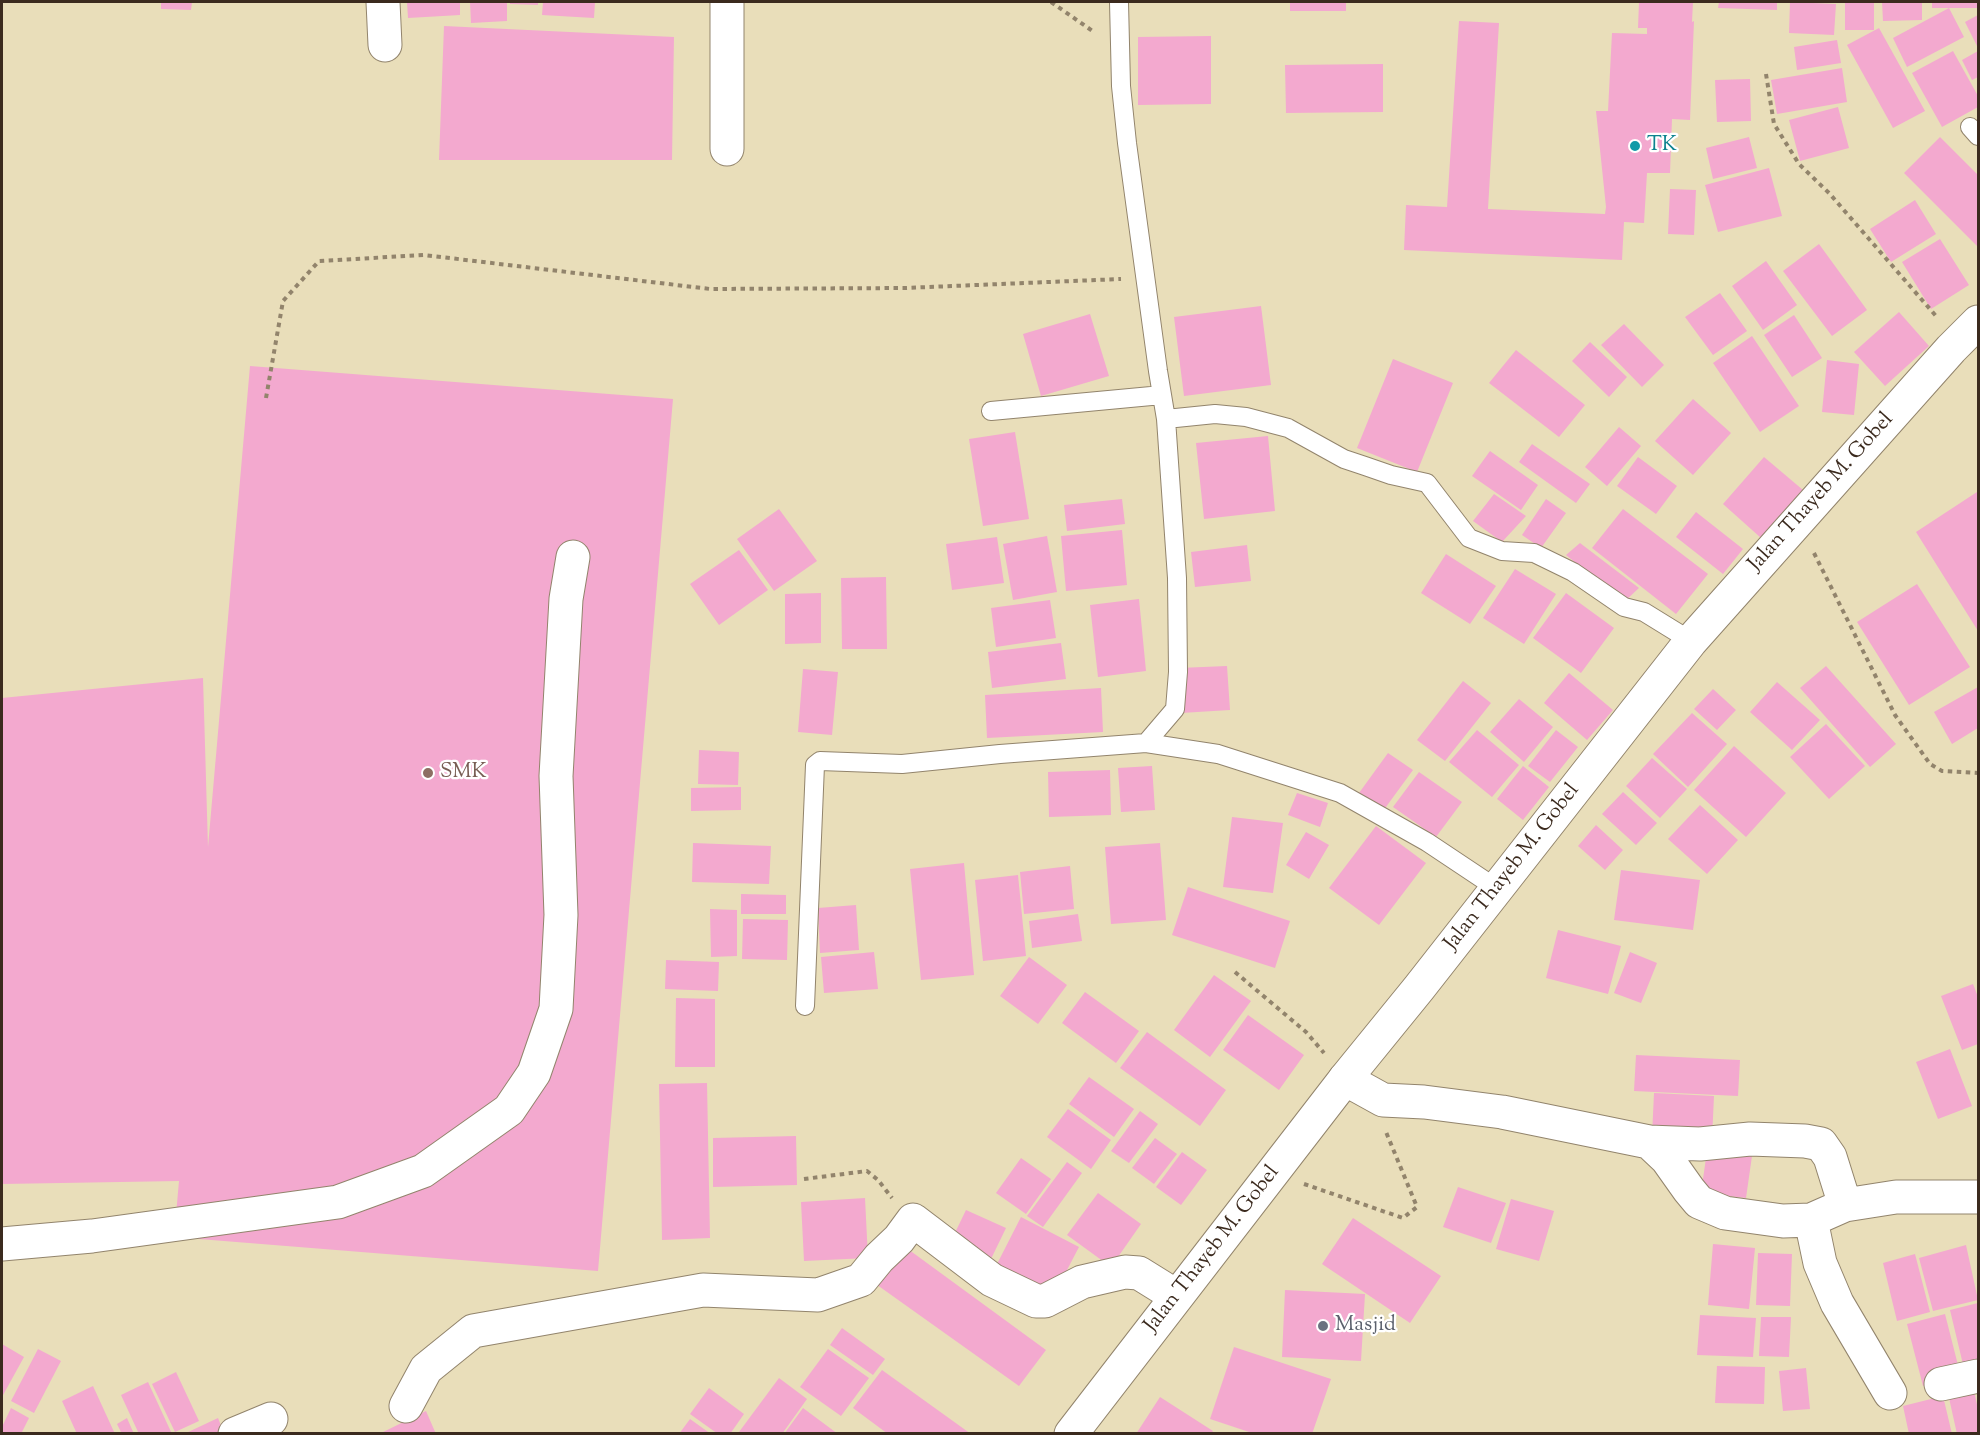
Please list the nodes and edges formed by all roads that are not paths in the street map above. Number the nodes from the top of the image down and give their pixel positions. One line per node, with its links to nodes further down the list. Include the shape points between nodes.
1 (382, 2): 4 (street)
2 (727, 2): 5 (street)
3 (1119, 2): 7 (lane, via 1127,143)
4 (385, 45)
5 (727, 149)
6 (1978, 322): 11 (street, Jalan Thayeb M. Gobel)
7 (1162, 395): 8 (lane); 9 (lane)
8 (991, 411)
9 (1166, 419): 11 (lane, via 1215,414 1246,417 1288,428 1344,459 1427,483 1469,538 1502,551 1534,553 1574,572 1624,607 1644,612); 12 (lane, via 1177,578 1178,672 1175,709)
10 (573, 557): 20 (street, via 566,599 556,776 561,915 556,1008 534,1073 508,1110 423,1171 338,1202 92,1236)
11 (1691, 641): 13 (street, Jalan Thayeb M. Gobel)
12 (1146, 743): 13 (lane, via 1218,754 1340,793 1427,842); 14 (lane, via 902,764 820,761 815,765)
13 (1496, 888): 15 (street, Jalan Thayeb M. Gobel)
14 (806, 1006)
15 (1345, 1079): 16 (street, via 1383,1100 1502,1112); 21 (street, Jalan Thayeb M. Gobel)
16 (1649, 1142): 18 (street, via 1700,1144 1750,1139 1821,1144 1830,1157); 19 (street, via 1699,1202 1725,1213 1783,1221)
17 (1978, 1197): 18 (street, via 1896,1197)
18 (1845, 1205): 19 (street)
19 (1811, 1220): 24 (street, via 1820,1263 1833,1293)
20 (2, 1244)
21 (1176, 1296): 25 (street, via 1139,1273 1125,1272 1082,1282 1045,1301 1036,1301 993,1280 913,1220 861,1280 818,1295 703,1290 474,1331 426,1369); 28 (street, Jalan Thayeb M. Gobel)
22 (1978, 1376): 23 (street)
23 (1941, 1384)
24 (1890, 1392)
25 (406, 1406)
26 (271, 1419): 27 (street)
27 (235, 1434)
28 (1071, 1434)

